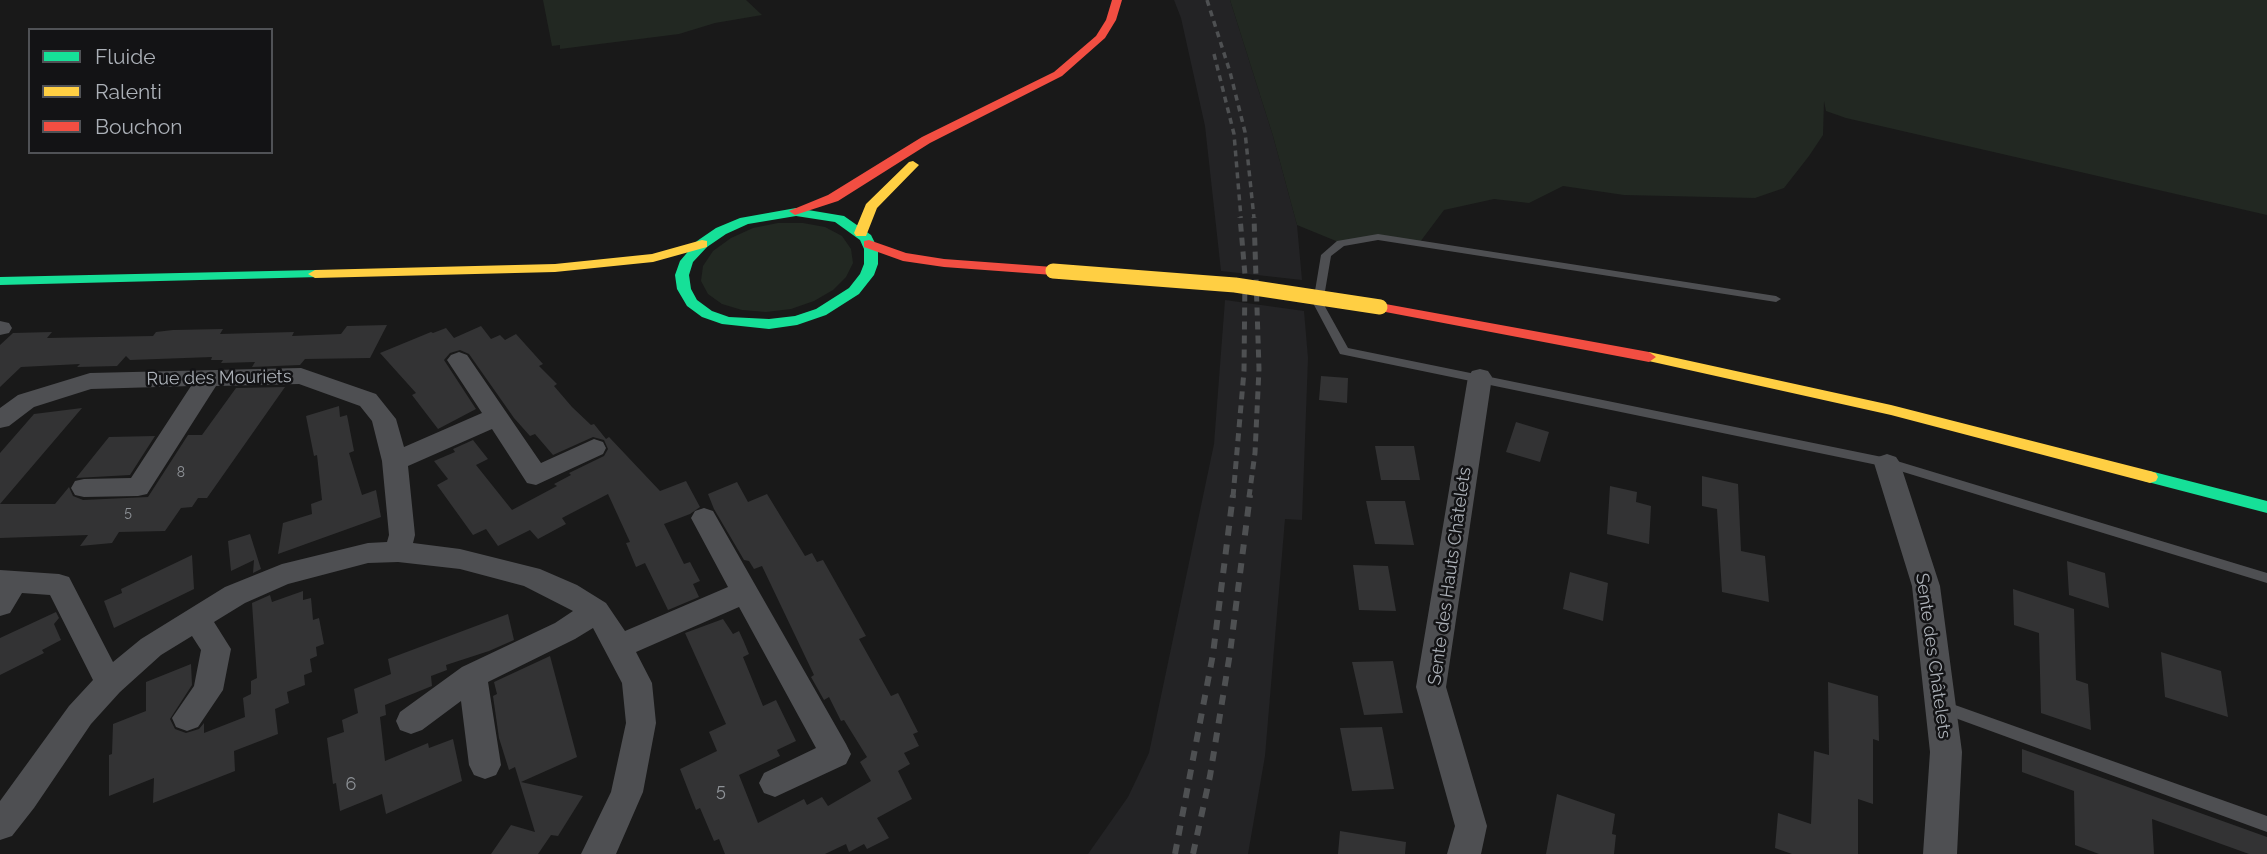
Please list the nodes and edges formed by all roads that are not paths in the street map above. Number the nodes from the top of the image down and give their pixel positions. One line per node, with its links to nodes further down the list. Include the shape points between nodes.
1 (1117, 0): 3 (main road, via 1100,38 1058,74 926,140 833,198)
2 (1133, 0): 4 (main road, via 1117,35 1092,61 1046,93 934,149 871,206)
3 (790, 212): 4 (main road, via 834,218); 5 (main road, via 739,223)
4 (865, 238): 7 (main road, via 903,257); 13 (main road, via 871,264)
5 (702, 244): 6 (main road, via 653,258); 14 (main road, via 685,266)
6 (555, 268): 9 (main road); 10 (main road)
7 (992, 268): 8 (main road); 27 (main road, bridge, via 1235,285 1562,339 1904,413)
8 (923, 275)
9 (645, 276)
10 (4, 280)
11 (666, 282): 14 (main road)
12 (878, 282): 13 (main road)
13 (859, 286): 14 (main road, via 813,315 761,324 735,323 707,314 692,303)
14 (684, 289)
15 (1776, 299): 17 (lane, via 1378,237 1341,243 1326,255 1318,303 1344,351)
16 (459, 360): 21 (street)
17 (1480, 377): 25 (lane); 46 (street, Sente des Hauts Châtelets, via 1431,687 1471,826)
18 (209, 378): 20 (street, Rue des Mouriets, via 90,381); 24 (street, Rue des Mouriets, via 301,376 368,400 384,419); 26 (street, via 138,487)
19 (0, 397): 20 (street)
20 (26, 401): 22 (street, Rue des Mouriets)
21 (496, 417): 23 (street, via 536,477); 24 (street)
22 (0, 420)
23 (594, 448)
24 (394, 461): 29 (street, Rue des Mouriets, via 402,535)
25 (1887, 463): 30 (lane); 38 (street, Sente des Châtelets, via 1926,586)
26 (84, 488)
27 (2267, 507)
28 (704, 518): 32 (street)
29 (398, 552): 33 (street, via 495,567 567,593); 34 (street, via 368,553 282,575)
30 (2267, 578)
31 (5, 589): 37 (street, via 59,585)
32 (746, 592): 35 (street); 42 (street, via 835,754)
33 (596, 611): 35 (street); 36 (street)
34 (196, 617): 37 (street); 39 (street, via 216,649 208,690)
35 (620, 646): 45 (street, via 636,683 641,723 627,792)
36 (472, 676): 40 (street); 41 (street)
37 (109, 683): 44 (street, via 80,715)
38 (1941, 706): 43 (lane); 47 (street, Sente des Châtelets, via 1946,752)
39 (187, 718)
40 (411, 720)
41 (485, 765)
42 (775, 783)
43 (2267, 824)
44 (0, 825)
45 (598, 854)
46 (1464, 854)
47 (1940, 854)

